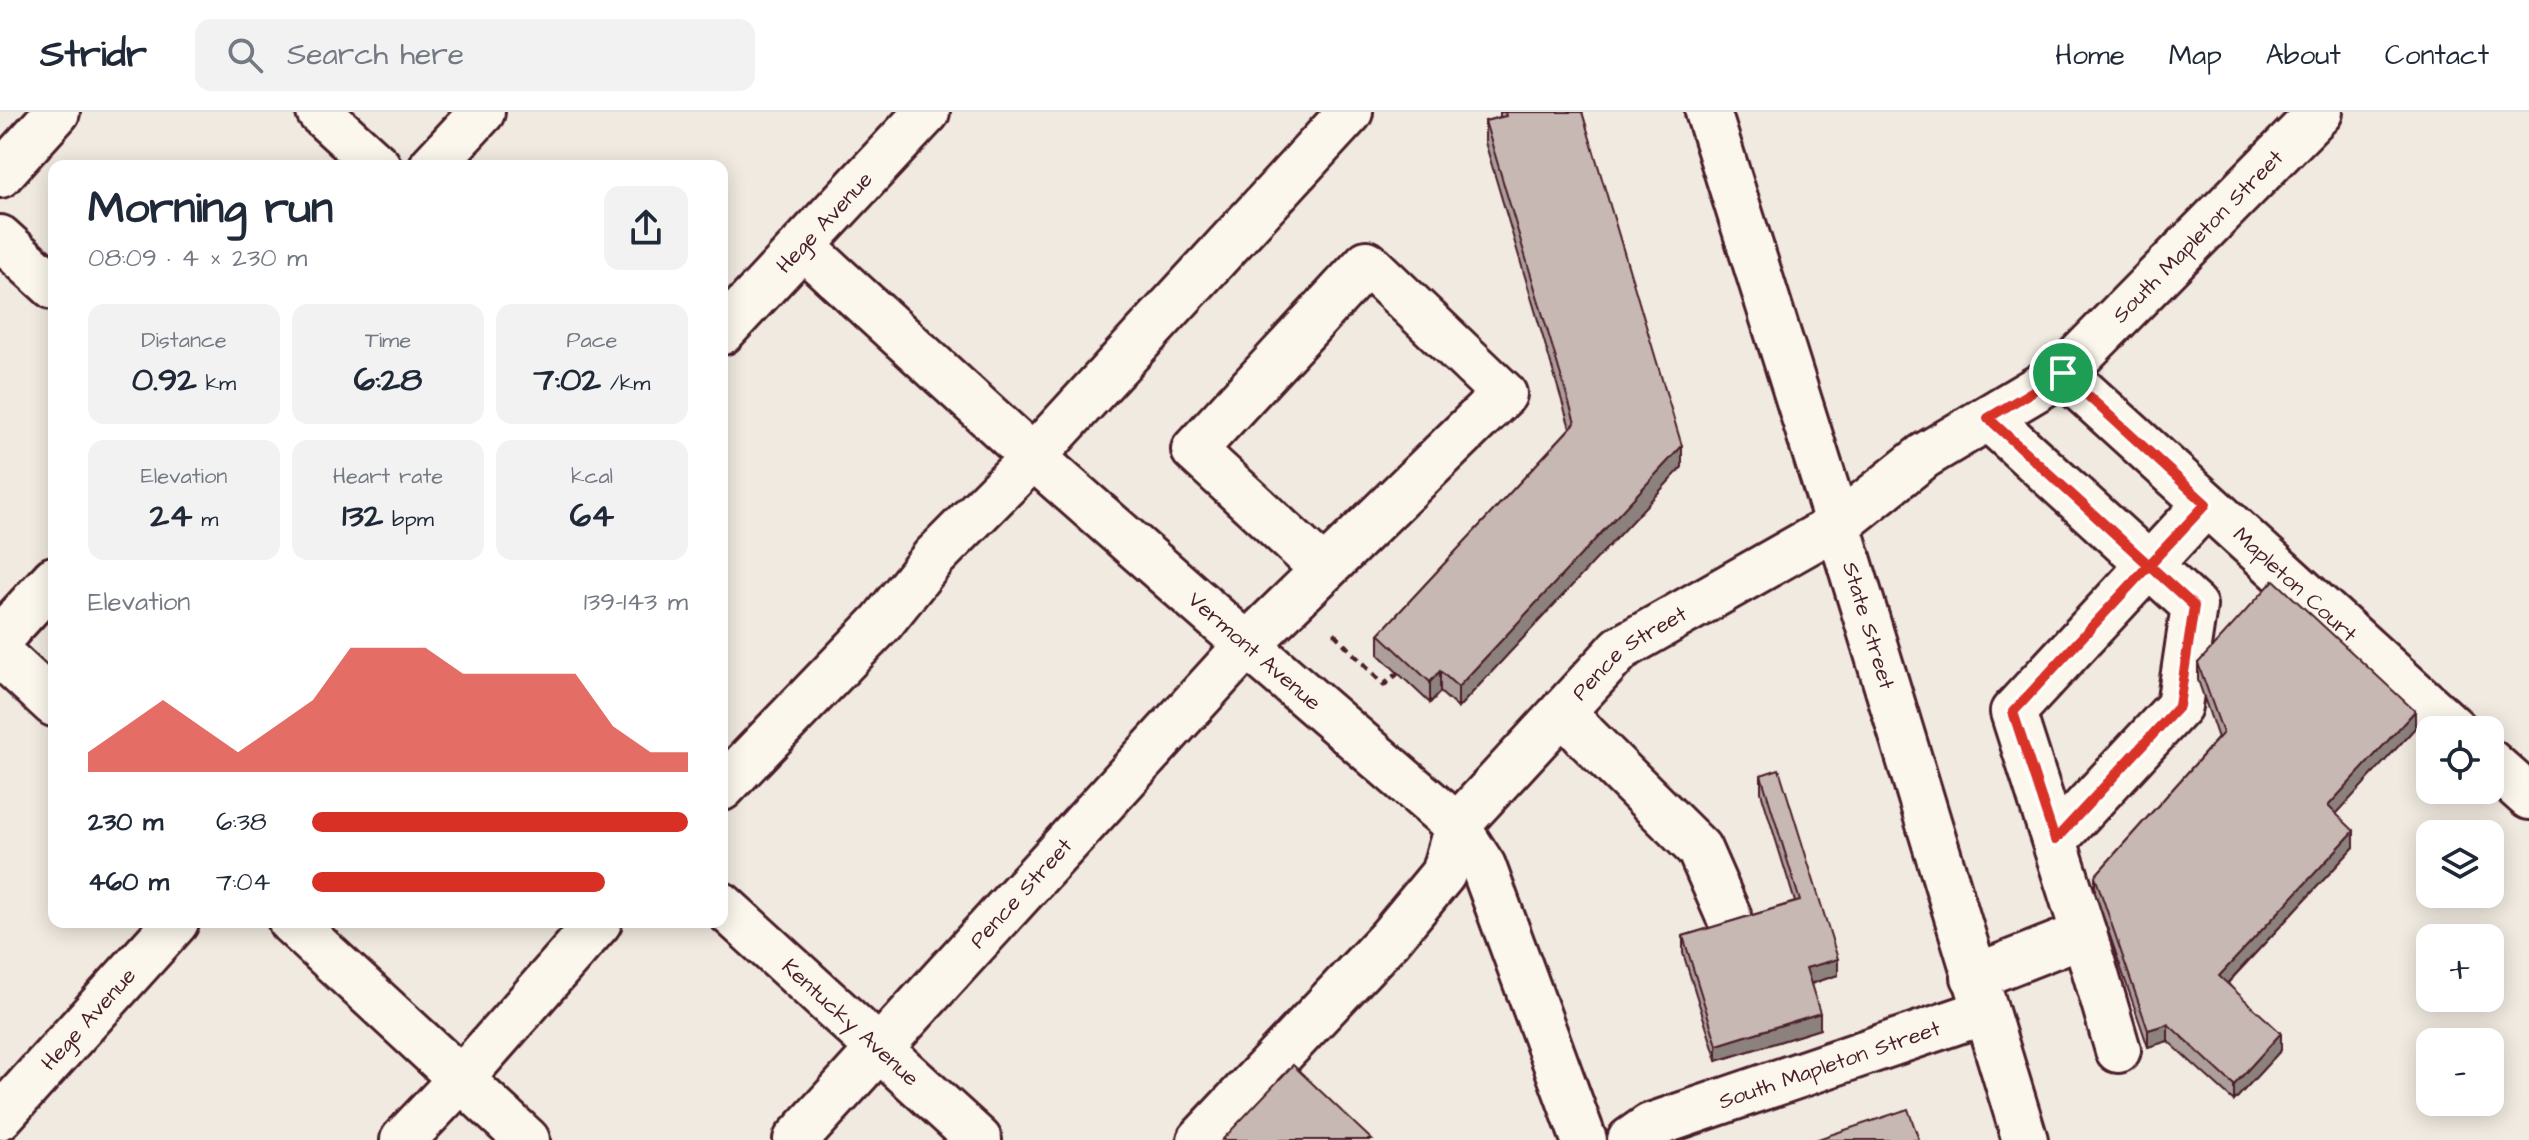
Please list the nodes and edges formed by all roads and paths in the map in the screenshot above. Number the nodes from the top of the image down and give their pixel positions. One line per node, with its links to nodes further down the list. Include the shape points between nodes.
1 (57, 112): 10 (main road)
2 (319, 112): 8 (main road)
3 (482, 112): 9 (main road)
4 (927, 112): 12 (main road, Hege Avenue)
5 (1350, 112): 17 (main road)
6 (1708, 112): 19 (main road, State Street)
7 (2320, 112): 15 (main road, South Mapleton Street)
8 (371, 160)
9 (438, 160)
10 (0, 175)
11 (0, 238): 13 (main road)
12 (803, 247): 14 (main road, Hege Avenue); 17 (main road, Vermont Avenue)
13 (48, 282)
14 (728, 326)
15 (2063, 373): 16 (main road, South Mapleton Street); 18 (main road, Mapleton Court)
16 (1988, 418): 19 (main road, South Mapleton Street, via 1924,456); 20 (main road)
17 (1033, 457): 25 (main road, Vermont Avenue); 32 (main road)
18 (2206, 504): 20 (main road); 30 (main road, Mapleton Court)
19 (1838, 525): 29 (main road, Pence Street, via 1621,648); 42 (main road, State Street)
20 (2149, 565): 35 (main road, via 2013,712); 35 (main road, via 2194,606 2179,706)
21 (1324, 570): 21 (main road, Pence Street, via 1504,394 1367,263 1194,450); 25 (main road, Pence Street)
22 (48, 586): 24 (main road)
23 (1334, 633): 27 (path, via 1384,685)
24 (0, 638)
25 (1247, 645): 34 (main road, Vermont Avenue); 43 (main road, Pence Street)
26 (0, 654): 28 (main road)
27 (1398, 673)
28 (48, 698)
29 (1563, 711): 34 (main road, Pence Street); 37 (main road, via 1699,849)
30 (2440, 716)
31 (2504, 775): 33 (main road)
32 (728, 782)
33 (2529, 797)
34 (1457, 826): 51 (main road, via 1443,874 1390,938); 52 (main road, Vermont Avenue, via 1483,866)
35 (2055, 840): 41 (main road)
36 (728, 911): 43 (main road, Kentucky Avenue)
37 (1728, 915)
38 (171, 928): 46 (main road, Hege Avenue)
39 (297, 928): 45 (main road)
40 (594, 928): 45 (main road)
41 (2084, 934): 42 (main road, South Mapleton Street); 44 (main road)
42 (1979, 994): 53 (main road, South Mapleton Street, via 1650,1126); 54 (main road, State Street)
43 (879, 1050): 49 (main road, Pence Street); 50 (main road, Kentucky Avenue)
44 (2118, 1050)
45 (461, 1079): 47 (main road); 48 (main road)
46 (0, 1117)
47 (403, 1140)
48 (527, 1140)
49 (796, 1140)
50 (979, 1140)
51 (1200, 1140)
52 (1584, 1140)
53 (1630, 1140)
54 (2025, 1140)

